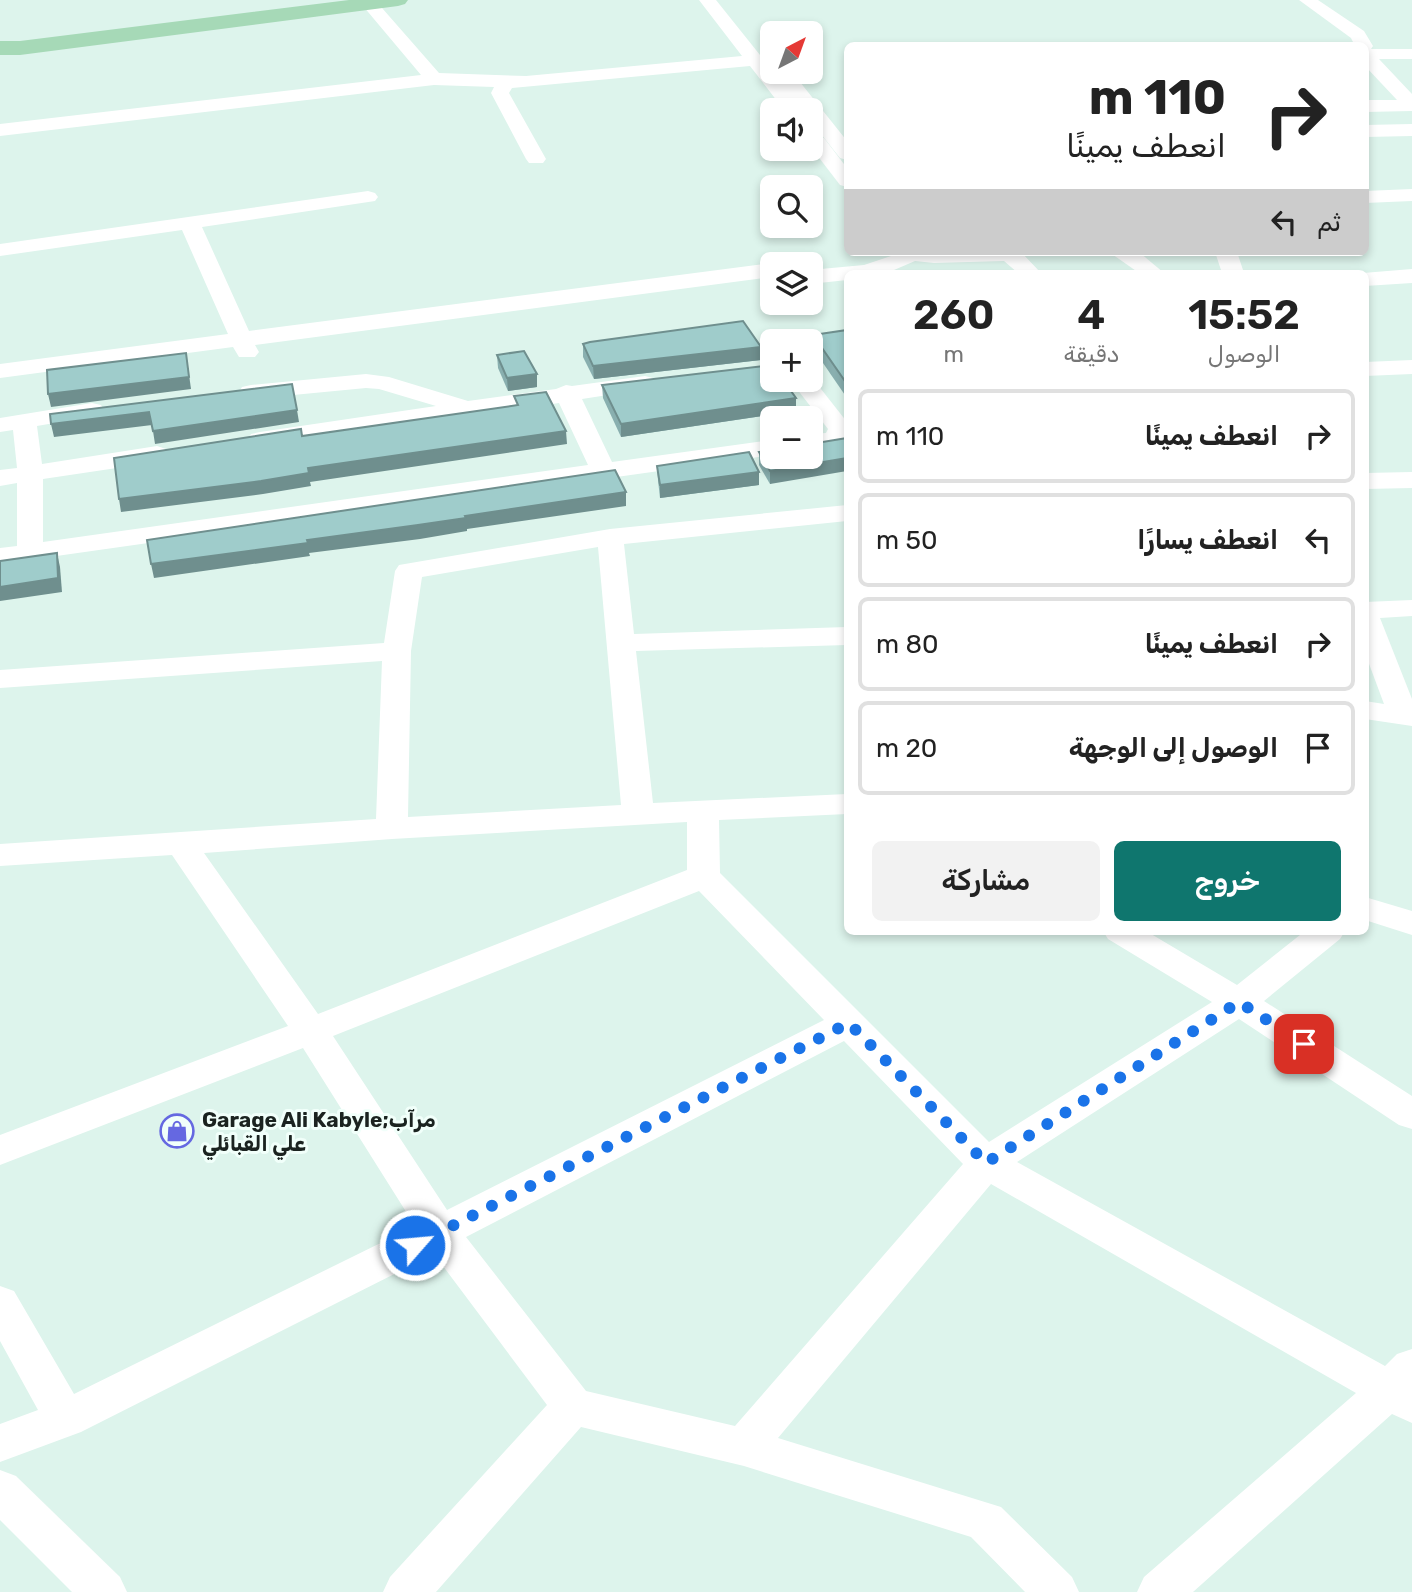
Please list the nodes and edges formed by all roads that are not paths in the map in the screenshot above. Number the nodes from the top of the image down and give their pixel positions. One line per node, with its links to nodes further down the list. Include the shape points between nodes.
1 (398, 0): 5 (main road)
2 (707, 0): 9 (street)
3 (725, 0): 8 (street)
4 (1307, 0): 6 (street, via 1359,35)
5 (368, 2): 7 (main road); 14 (street)
6 (1362, 42)
7 (7, 50)
8 (760, 50)
9 (760, 53)
10 (1412, 54): 11 (street)
11 (1369, 55)
12 (1369, 59): 15 (street)
13 (760, 61): 17 (street)
14 (434, 79): 17 (street); 21 (street)
15 (1391, 82): 16 (street); 19 (street)
16 (1412, 82)
17 (505, 83): 26 (street, via 499,93)
18 (791, 84): 22 (street)
19 (1412, 105): 20 (street)
20 (1369, 106)
21 (0, 130)
22 (825, 130): 25 (street); 27 (street)
23 (1412, 130): 24 (street)
24 (1369, 131)
25 (844, 151)
26 (536, 159)
27 (844, 174)
28 (1412, 195): 30 (street)
29 (368, 197): 31 (street)
30 (1369, 197)
31 (190, 222): 32 (street); 50 (street)
32 (0, 250)
33 (870, 256): 39 (street)
34 (902, 256): 40 (street, via 885,267)
35 (938, 256): 36 (street)
36 (982, 256)
37 (1011, 256): 41 (street)
38 (1131, 256): 42 (street)
39 (823, 264)
40 (862, 270)
41 (1027, 270)
42 (1149, 270)
43 (760, 272): 49 (street)
44 (844, 272): 45 (street)
45 (823, 275)
46 (1412, 276): 47 (street)
47 (1369, 279)
48 (760, 283): 49 (street)
49 (600, 299): 50 (street)
50 (245, 346): 53 (street); 55 (street)
51 (1412, 367): 52 (street)
52 (1369, 369)
53 (0, 371)
54 (662, 381): 56 (street)
55 (0, 382)
56 (566, 392): 61 (street); 68 (street)
57 (811, 392): 59 (street)
58 (230, 394): 61 (street, via 366,381)
59 (822, 406)
60 (121, 407): 63 (street)
61 (466, 407): 65 (street)
62 (823, 407): 64 (street, via 840,429 837,439)
63 (12, 423): 69 (street)
64 (823, 441)
65 (234, 443)
66 (760, 449): 68 (street)
67 (180, 451): 69 (street)
68 (603, 470): 75 (street)
69 (30, 473): 70 (street); 75 (street)
70 (0, 478)
71 (1412, 480): 72 (street)
72 (1369, 481)
73 (844, 513): 74 (street)
74 (610, 537): 81 (street); 82 (street, via 409,571)
75 (30, 552): 76 (street)
76 (0, 556)
77 (1412, 608): 78 (street)
78 (1369, 610)
79 (1369, 626): 85 (street)
80 (844, 636): 81 (street)
81 (622, 643): 88 (street)
82 (397, 651): 83 (street); 89 (street)
83 (0, 679)
84 (1369, 710): 85 (street)
85 (1407, 715)
86 (844, 804): 87 (street)
87 (703, 811): 88 (street); 92 (street)
88 (638, 814): 89 (street)
89 (392, 828): 90 (street)
90 (181, 844): 91 (street); 99 (street)
91 (0, 855)
92 (704, 876): 98 (street); 99 (street)
93 (1369, 909): 94 (street)
94 (1412, 923)
95 (1127, 935): 97 (street)
96 (1323, 935): 97 (street)
97 (1239, 1002): 100 (street); 102 (street)
98 (849, 1023): 102 (street); 103 (street)
99 (311, 1031): 101 (street); 103 (street)
100 (1412, 1115)
101 (0, 1150)
102 (986, 1163): 105 (street); 109 (street)
103 (440, 1233): 106 (street); 107 (street)
104 (0, 1303): 107 (street)
105 (1405, 1387): 114 (street)
106 (573, 1406): 109 (street); 112 (street)
107 (66, 1419): 108 (street)
108 (0, 1443)
109 (744, 1447): 113 (street, via 985,1521)
110 (0, 1490): 111 (street)
111 (104, 1592)
112 (406, 1592)
113 (1056, 1592)
114 (1160, 1592)

